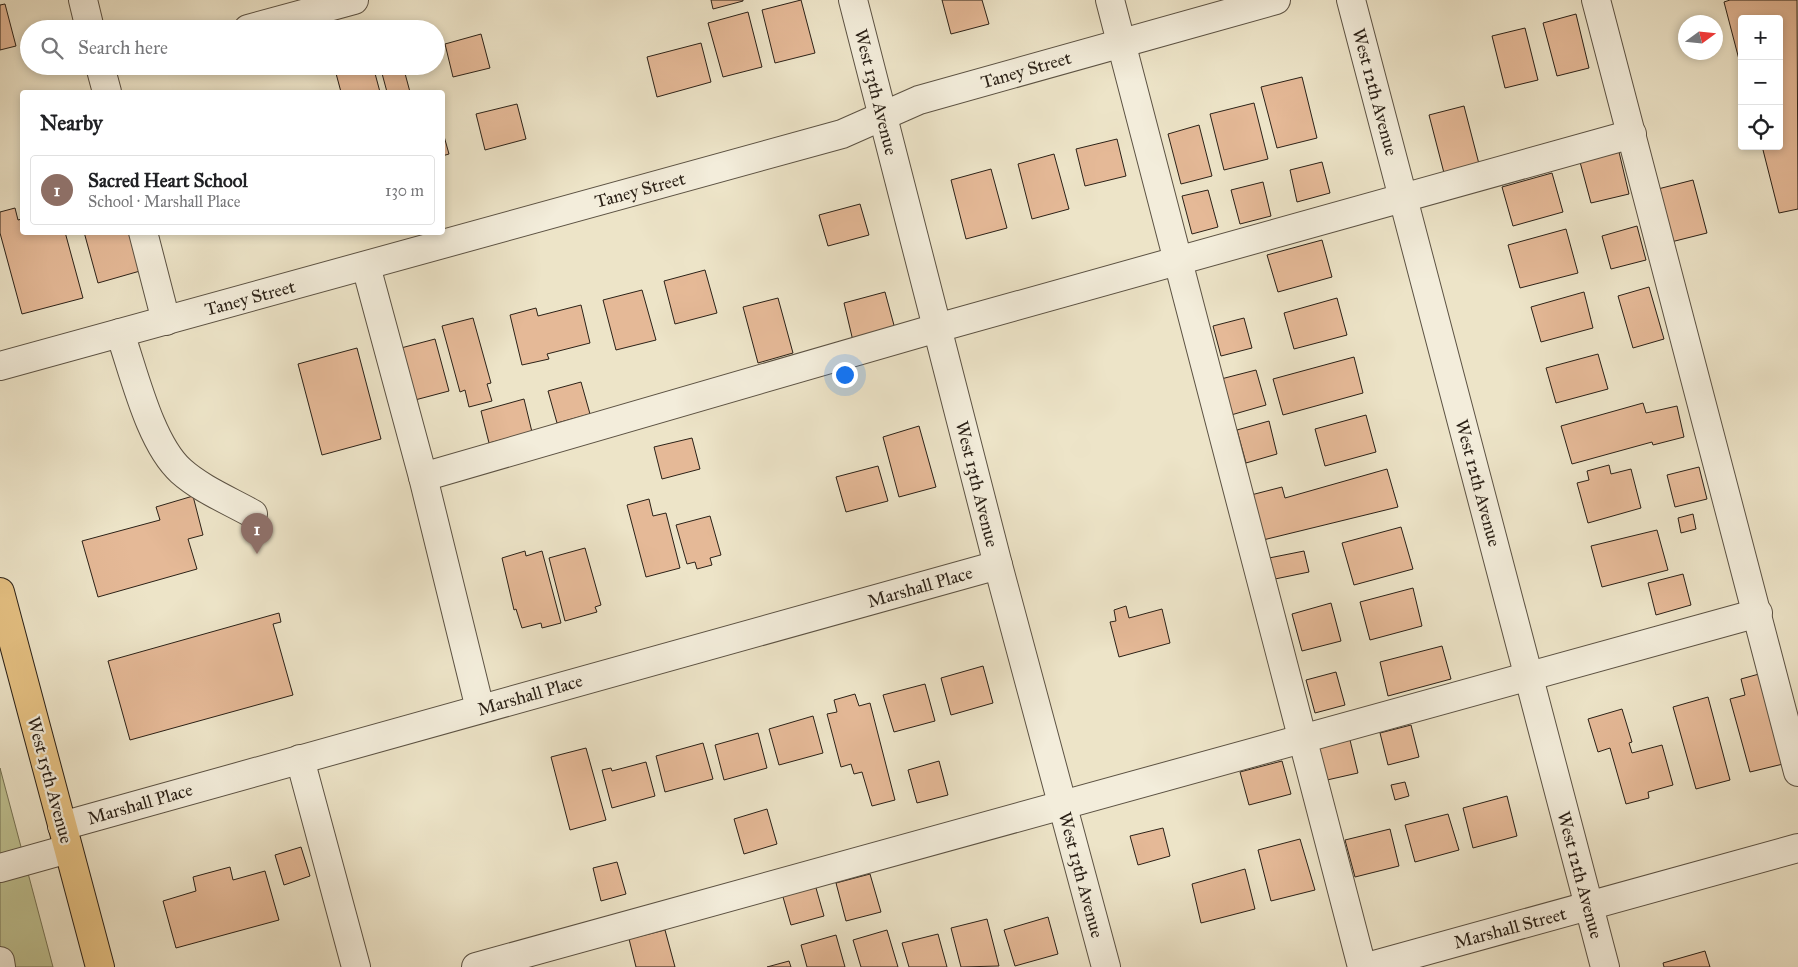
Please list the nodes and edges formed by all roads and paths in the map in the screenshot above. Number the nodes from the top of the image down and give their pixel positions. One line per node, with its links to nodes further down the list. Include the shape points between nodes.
1 (83, 0): 8 (street)
2 (354, 0): 9 (street)
3 (853, 0): 11 (street, West 13th Avenue)
4 (1110, 0): 10 (street)
5 (1276, 0): 10 (street, Taney Street)
6 (1351, 0): 13 (street, West 12th Avenue)
7 (1596, 0): 12 (street)
8 (88, 20)
9 (281, 20)
10 (1122, 43): 11 (street, Taney Street, via 919,100); 15 (street)
11 (883, 116): 16 (street, Taney Street, via 842,134); 18 (street, West 13th Avenue)
12 (1632, 134): 13 (street); 25 (street)
13 (1403, 197): 15 (street); 26 (street, West 12th Avenue)
14 (144, 235): 17 (street)
15 (1178, 261): 18 (street); 28 (street)
16 (366, 266): 17 (street, Taney Street); 21 (street)
17 (166, 320): 19 (street, Taney Street)
18 (937, 328): 21 (street); 23 (street, West 13th Avenue)
19 (120, 333): 20 (street, Taney Street); 22 (street, via 158,440 168,456 182,472)
20 (0, 366)
21 (423, 477): 27 (street)
22 (253, 514)
23 (998, 565): 27 (street, Marshall Place); 31 (street, West 13th Avenue)
24 (0, 592): 32 (main road, West 15th Avenue)
25 (1758, 613): 26 (street); 30 (street)
26 (1529, 676): 28 (street); 35 (street, West 12th Avenue)
27 (480, 709): 29 (street, Marshall Place)
28 (1301, 739): 31 (street); 42 (street)
29 (300, 759): 32 (street, Marshall Place); 39 (street)
30 (1798, 772)
31 (1062, 805): 40 (street); 41 (street, West 13th Avenue)
32 (65, 838): 34 (street, Marshall Place); 38 (main road, West 15th Avenue)
33 (1798, 848): 35 (street, Marshall Street)
34 (0, 868)
35 (1588, 906): 43 (street, Marshall Street); 44 (street, West 12th Avenue)
36 (0, 961): 37 (street)
37 (2, 967)
38 (100, 967)
39 (356, 967)
40 (476, 967)
41 (1106, 967)
42 (1362, 967)
43 (1367, 967)
44 (1605, 967)

